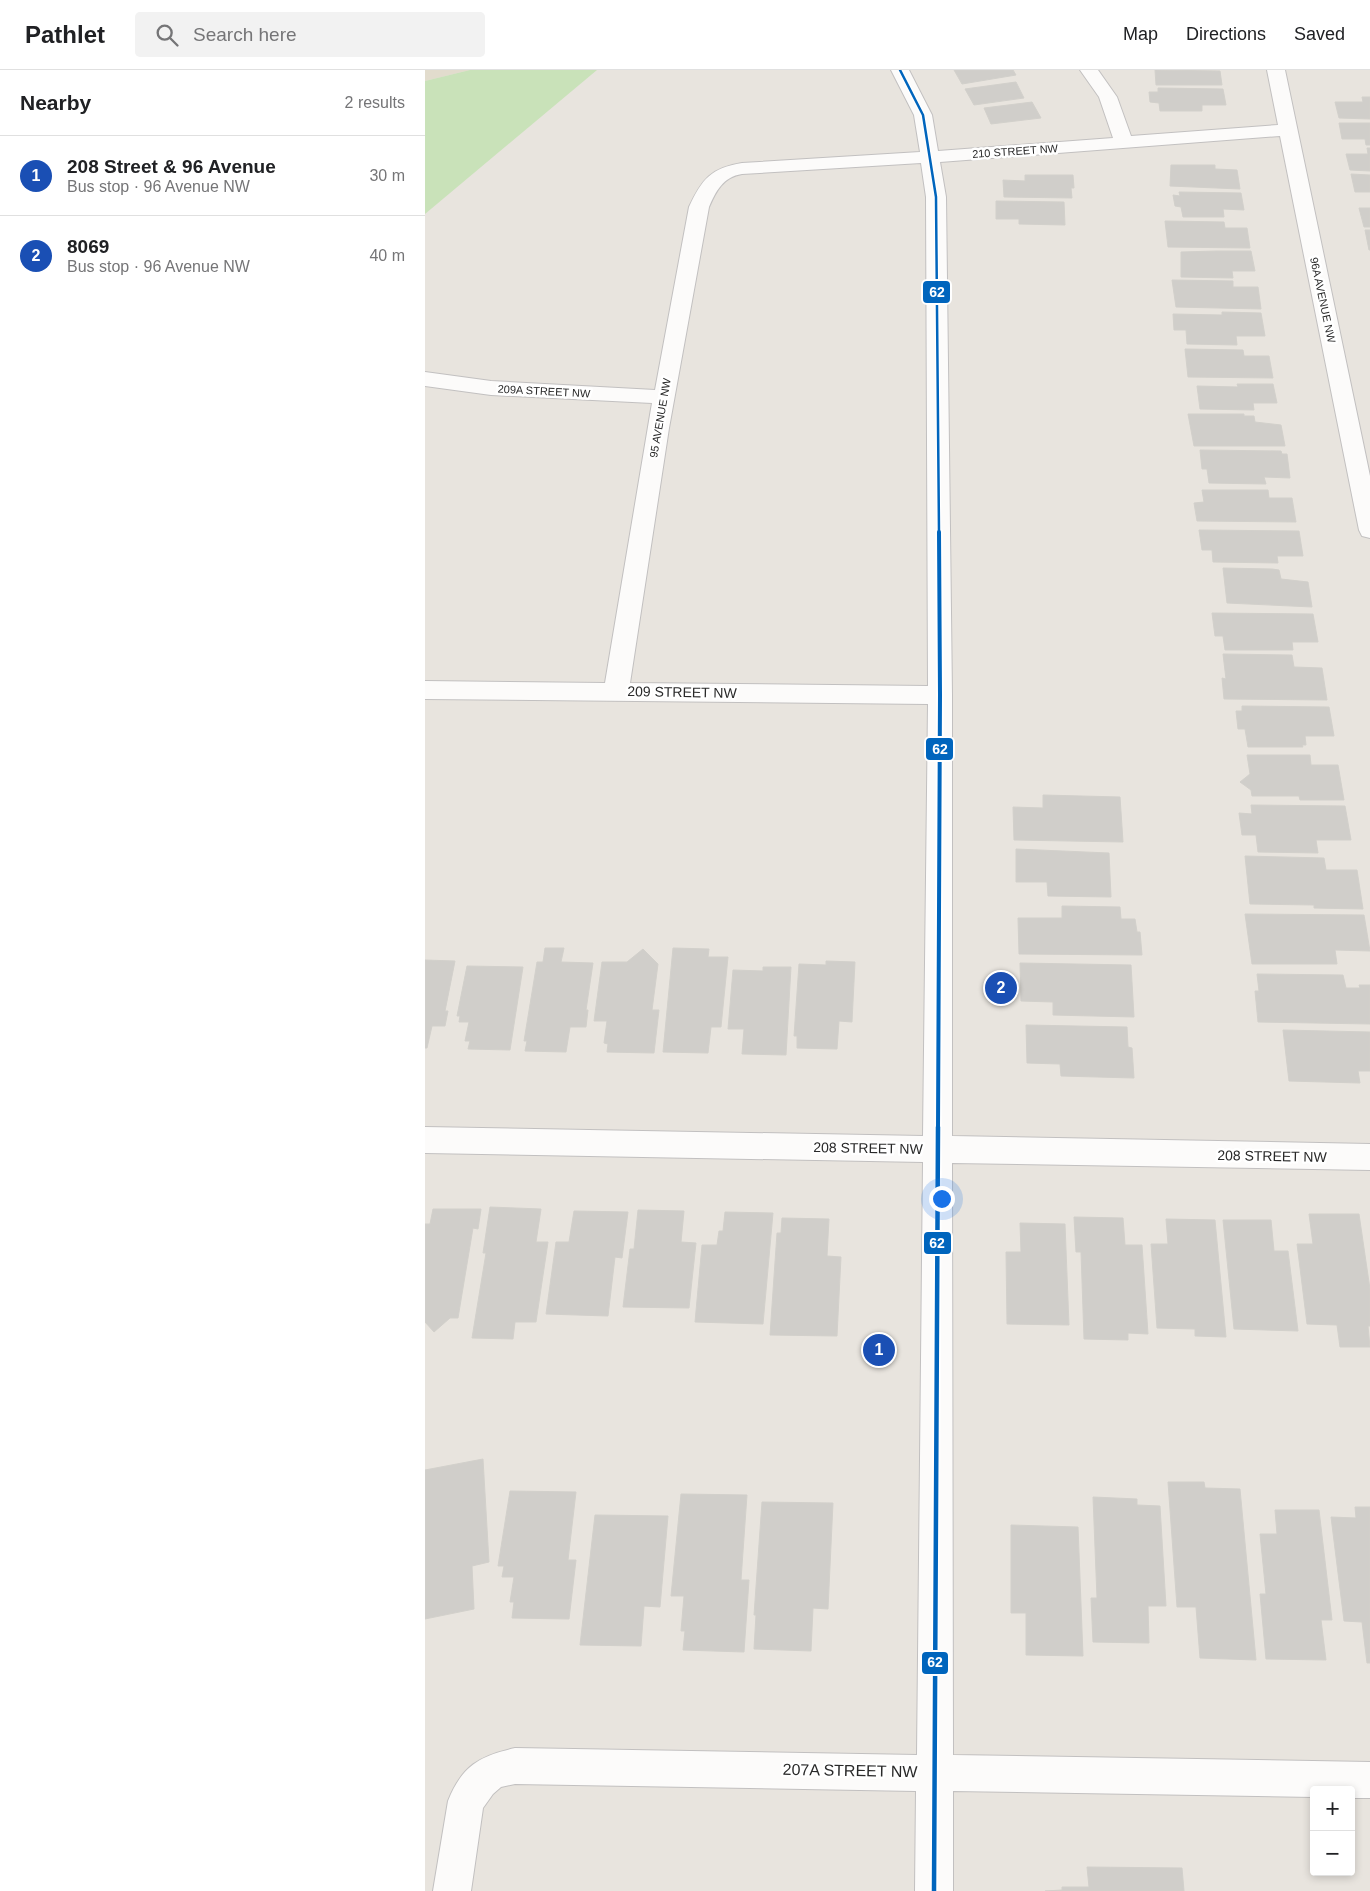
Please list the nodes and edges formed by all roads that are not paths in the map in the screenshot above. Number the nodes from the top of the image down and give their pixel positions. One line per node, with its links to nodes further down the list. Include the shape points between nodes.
1 (900, 70): 6 (street, via 923,115)
2 (1089, 70): 5 (street, via 1108,97)
3 (1276, 70): 4 (street, 96A AVENUE NW)
4 (1288, 130): 5 (street, 210 STREET NW); 10 (street, 96A AVENUE NW)
5 (1124, 143): 6 (street, 210 STREET NW)
6 (931, 157): 7 (street, 210 STREET NW); 13 (street, via 936,197)
7 (742, 168): 9 (street, 95 AVENUE NW, via 719,174 706,189 699,207)
8 (425, 379): 9 (street, 209A STREET NW, via 491,388)
9 (664, 397): 12 (street, 95 AVENUE NW)
10 (1370, 530)
11 (425, 690): 12 (street, 209 STREET NW)
12 (616, 692): 13 (street, 209 STREET NW)
13 (940, 695): 15 (street)
14 (425, 1140): 15 (street, 208 STREET NW)
15 (938, 1149): 16 (street, 208 STREET NW); 17 (street)
16 (1370, 1158)
17 (935, 1772): 18 (street, 207A STREET NW); 19 (street, 207A STREET NW, via 515,1766 493,1771 480,1781 466,1800); 20 (street)
18 (1370, 1780)
19 (452, 1891)
20 (934, 1891)

